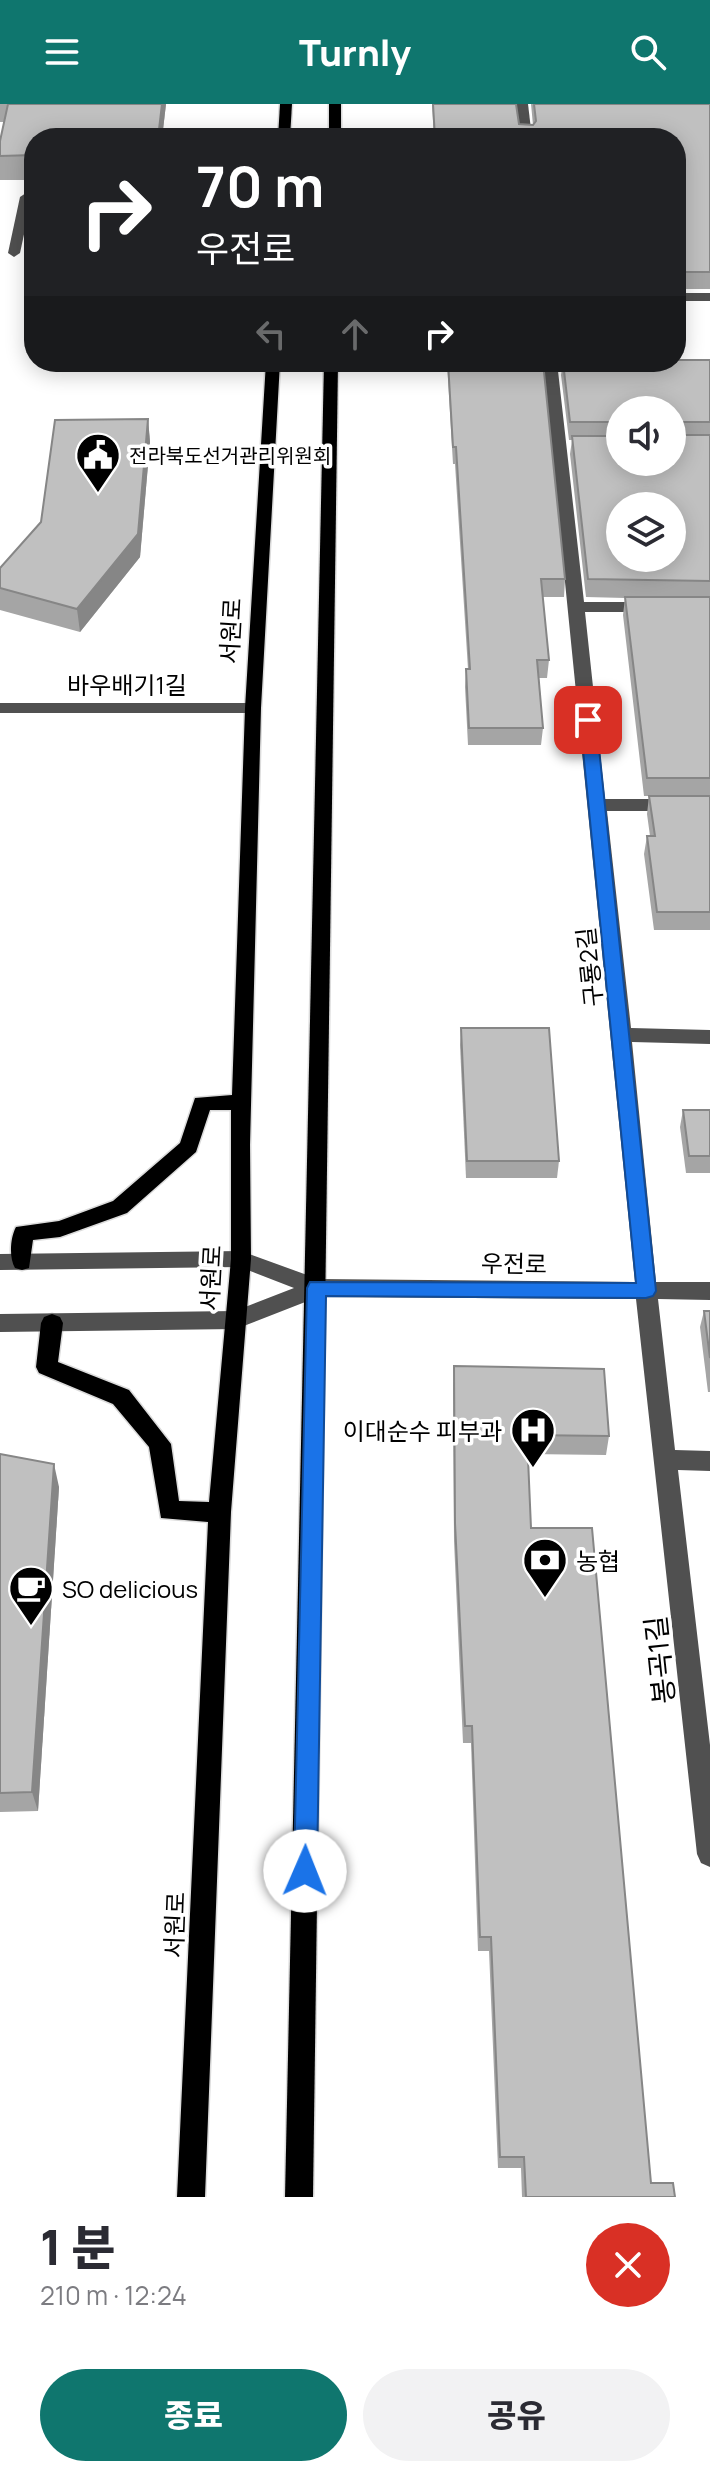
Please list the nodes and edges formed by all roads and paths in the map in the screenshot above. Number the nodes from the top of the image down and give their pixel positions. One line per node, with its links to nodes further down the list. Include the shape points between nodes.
1 (286, 104): 4 (main road)
2 (335, 104): 5 (main road)
3 (522, 104): 6 (street)
4 (285, 128)
5 (335, 128)
6 (525, 128)
7 (24, 206): 8 (street)
8 (14, 253)
9 (686, 297): 10 (street)
10 (710, 297)
11 (272, 372): 17 (main road, 서원로)
12 (331, 372): 26 (main road)
13 (552, 372): 14 (street, 구룡2길, via 567,447)
14 (576, 607): 15 (street); 18 (street, 구룡2길)
15 (665, 607)
16 (0, 708): 17 (street, 바우배기1길)
17 (253, 708): 22 (main road, 서원로)
18 (597, 805): 19 (street); 20 (street, 구룡2길)
19 (710, 805)
20 (622, 1035): 21 (street, 구룡2길); 27 (street, 봉곡1길)
21 (710, 1037)
22 (242, 1102): 23 (main road, 서원로); 25 (main road, via 202,1103 189,1147 120,1207 60,1229 23,1233)
23 (241, 1259): 25 (street, 우전로); 26 (street, 우전로); 29 (main road, 서원로)
24 (0, 1262): 25 (street, 우전로)
25 (22, 1262)
26 (317, 1288): 27 (street, 우전로); 29 (street, 우전로); 37 (main road)
27 (646, 1291): 28 (street, 우전로); 32 (street, 봉곡1길)
28 (710, 1291)
29 (236, 1320): 31 (street, 우전로); 34 (main road, 서원로)
30 (0, 1323): 31 (street, 우전로)
31 (52, 1323): 34 (main road, via 47,1367 121,1397 160,1444 169,1511)
32 (668, 1460): 33 (street); 35 (street, 봉곡1길)
33 (710, 1461)
34 (220, 1512): 36 (main road, 서원로)
35 (710, 1854)
36 (191, 2197)
37 (299, 2197)

